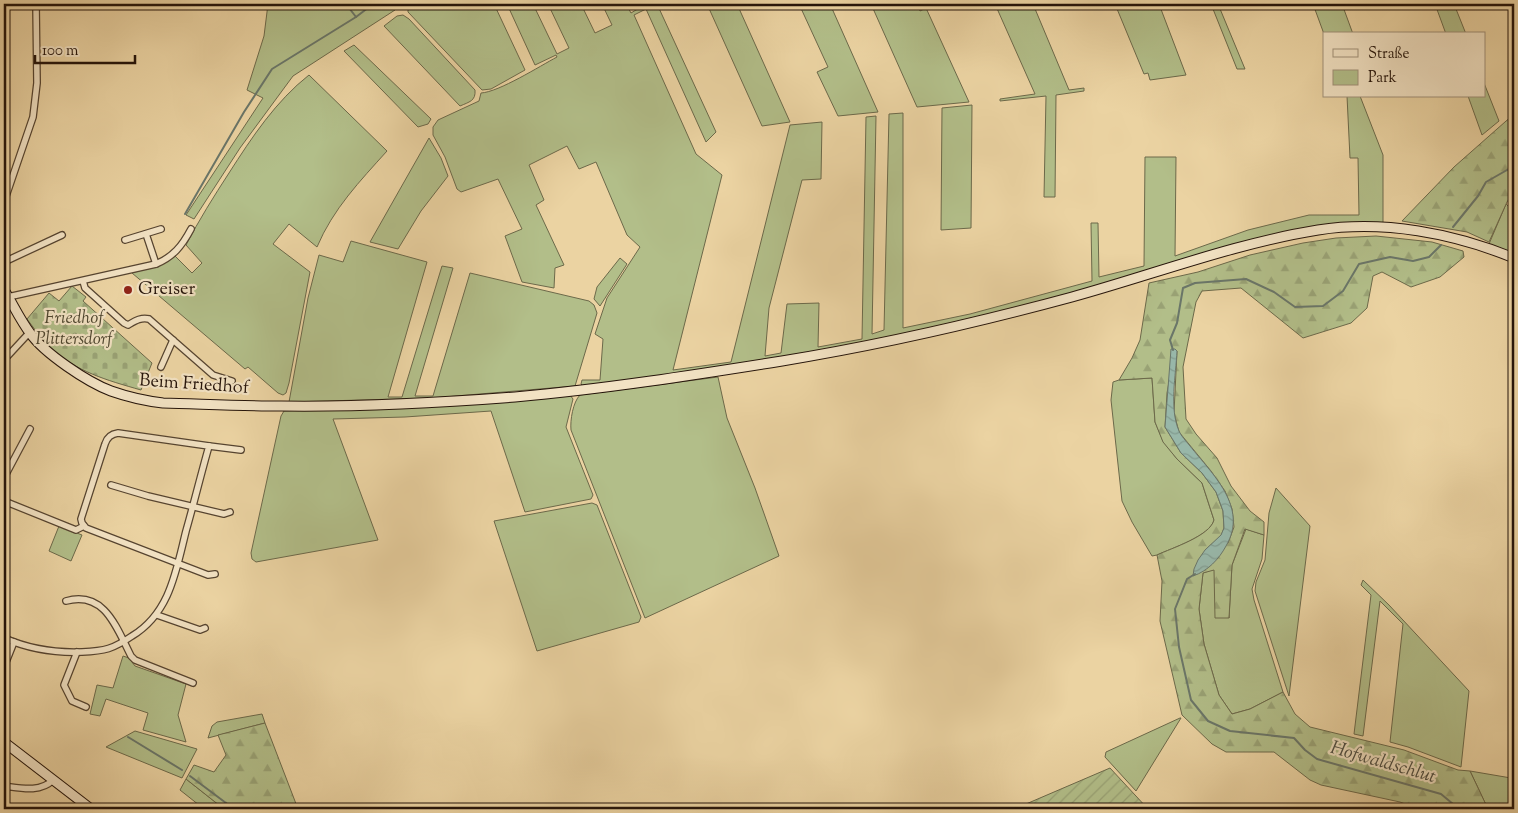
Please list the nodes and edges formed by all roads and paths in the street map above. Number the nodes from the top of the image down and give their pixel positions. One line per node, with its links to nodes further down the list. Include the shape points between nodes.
1 (36, 4): 2 (street, via 38,83 33,117)
2 (4, 202)
3 (161, 229): 5 (street)
4 (191, 229): 10 (street, Beim Friedhof, via 180,248)
5 (146, 234): 7 (street); 10 (street)
6 (62, 235): 9 (street)
7 (125, 240)
8 (1514, 258): 13 (main road, Beim Friedhof, via 1474,242 1403,229 1321,230 1245,247 966,325 854,349 577,390 401,404 297,406 146,401 111,391 84,377)
9 (4, 262)
10 (156, 264): 11 (street, Beim Friedhof)
11 (83, 281): 12 (street, Beim Friedhof); 14 (street, via 85,288 124,322 149,319)
12 (6, 294): 13 (main road, Beim Friedhof)
13 (29, 333): 15 (street)
14 (173, 340): 16 (street); 17 (street, via 213,375)
15 (4, 360)
16 (161, 367)
17 (232, 381)
18 (30, 428): 21 (street)
19 (208, 446): 20 (street); 24 (street); 26 (street, via 112,434 105,444 81,519)
20 (241, 450)
21 (4, 478)
22 (111, 485): 24 (street)
23 (4, 501): 26 (street, via 76,530)
24 (192, 507): 25 (street, via 224,514); 27 (street)
25 (230, 512)
26 (84, 526): 27 (street)
27 (178, 564): 28 (street, via 208,575); 30 (street)
28 (215, 574)
29 (66, 601): 34 (street, via 85,599 95,602 113,618)
30 (157, 616): 31 (street, via 200,630); 34 (street)
31 (205, 628)
32 (4, 638): 33 (street)
33 (14, 642): 35 (street, via 42,650); 36 (street)
34 (124, 642): 35 (street, via 100,651); 37 (street, via 135,660)
35 (77, 652): 38 (street, via 64,685 72,701)
36 (4, 667)
37 (193, 683)
38 (86, 707)
39 (4, 742): 40 (main road)
40 (53, 780): 41 (street, via 41,788); 42 (main road)
41 (4, 786)
42 (91, 809)

